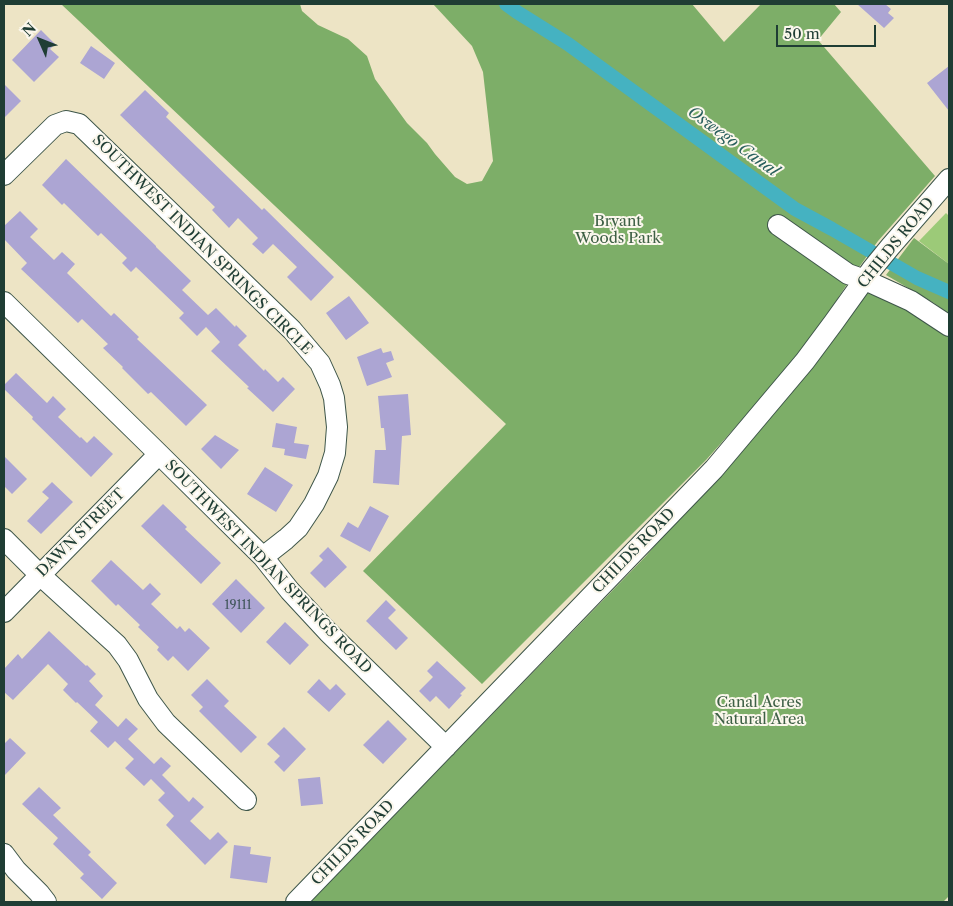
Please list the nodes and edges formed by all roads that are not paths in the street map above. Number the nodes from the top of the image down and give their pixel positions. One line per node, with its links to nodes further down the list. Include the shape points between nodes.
1 (4, 176): 9 (street, SOUTHWEST INDIAN SPRINGS CIRCLE, via 54,126 66,121 79,124 292,330 320,363 330,385 336,413 336,439 328,476 308,515 286,539)
2 (949, 179): 4 (street, CHILDS ROAD)
3 (778, 225): 4 (street, via 848,274)
4 (868, 274): 6 (street); 12 (street, CHILDS ROAD, via 805,361 714,469)
5 (4, 302): 7 (street, SOUTHWEST INDIAN SPRINGS ROAD)
6 (949, 326)
7 (159, 454): 9 (street, SOUTHWEST INDIAN SPRINGS ROAD); 10 (street, DAWN STREET)
8 (4, 539): 10 (street)
9 (263, 557): 12 (street, SOUTHWEST INDIAN SPRINGS ROAD, via 328,632)
10 (40, 575): 11 (street, DAWN STREET); 13 (street, via 117,645 166,724)
11 (4, 612)
12 (446, 747): 16 (street, CHILDS ROAD)
13 (246, 800)
14 (4, 854): 15 (street)
15 (46, 902)
16 (296, 902)

